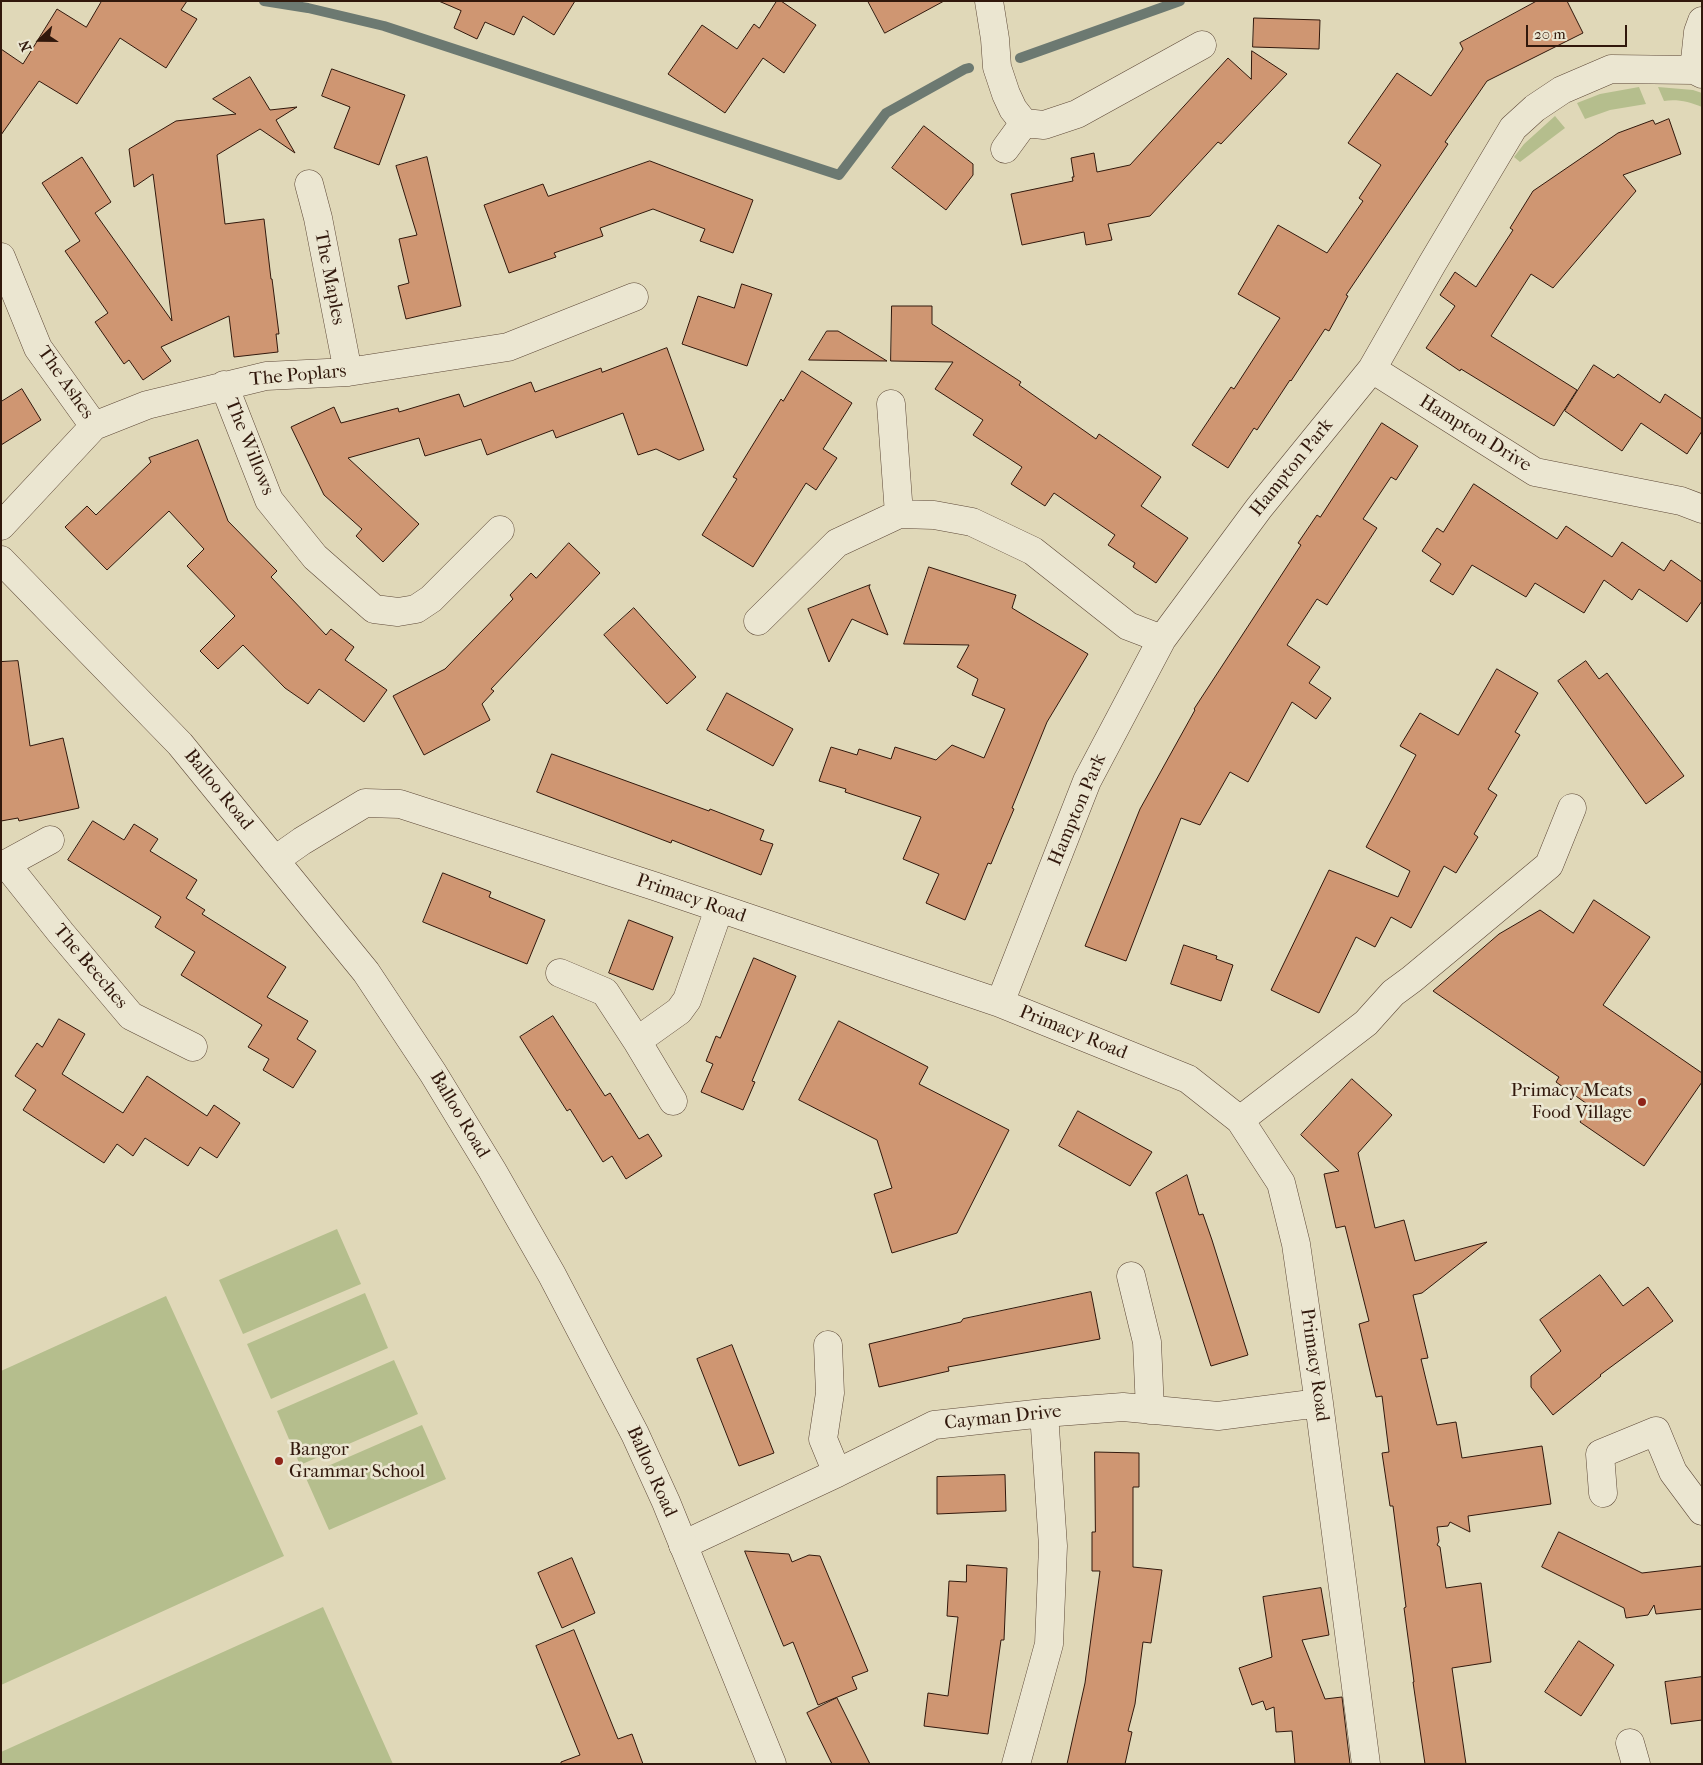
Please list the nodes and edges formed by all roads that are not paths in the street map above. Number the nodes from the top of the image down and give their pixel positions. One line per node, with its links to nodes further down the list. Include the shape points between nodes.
1 (989, 1): 5 (street, via 997,66 1009,101)
2 (1702, 21): 4 (street, via 1698,32)
3 (1202, 45): 5 (street, via 1077,114 1044,125)
4 (1698, 72): 10 (street, Hampton Park, via 1611,69 1562,90 1535,108 1514,128)
5 (1024, 122): 6 (street)
6 (1005, 149)
7 (309, 184): 11 (street, The Maples)
8 (1, 257): 14 (street, The Ashes, via 38,348)
9 (634, 297): 11 (street, The Poplars, via 508,347)
10 (1372, 370): 15 (street, Hampton Drive, via 1535,472 1681,501); 21 (street, Hampton Park, via 1259,508)
11 (348, 372): 12 (street, The Poplars, via 266,376)
12 (224, 385): 14 (street, The Poplars, via 147,405); 18 (street, The Willows, via 269,500 315,557 374,609 398,612 416,609 432,599)
13 (891, 404): 16 (street)
14 (94, 426): 17 (street, The Poplars)
15 (1702, 509)
16 (899, 514): 20 (street, via 837,543); 21 (street, via 934,515 972,522 1033,551 1128,626)
17 (1, 526)
18 (500, 530)
19 (1, 560): 24 (street, Balloo Road, via 180,744)
20 (758, 621)
21 (1162, 639): 28 (street, Hampton Park, via 1087,782)
22 (1572, 808): 32 (street, via 1549,865 1393,994 1366,1023)
23 (50, 840): 25 (street, The Beeches)
24 (275, 860): 26 (street, Primacy Road, via 365,803 400,804); 41 (street, Balloo Road, via 366,972 492,1170 635,1434)
25 (4, 864): 30 (street, The Beeches, via 131,1016)
26 (719, 909): 28 (street, Primacy Road); 29 (street, via 687,1000 679,1011)
27 (560, 973): 29 (street, via 605,992)
28 (1000, 1003): 32 (street, Primacy Road, via 1188,1079)
29 (637, 1041): 31 (street)
30 (193, 1047)
31 (673, 1101)
32 (1240, 1120): 35 (street, Primacy Road, via 1281,1183 1296,1244)
33 (1131, 1276): 36 (street, via 1147,1342)
34 (828, 1344): 38 (street, via 830,1393 823,1439)
35 (1319, 1403): 36 (street, Cayman Drive, via 1218,1416); 44 (street, Primacy Road)
36 (1150, 1410): 37 (street, Cayman Drive, via 1123,1408)
37 (1044, 1412): 38 (street, Cayman Drive, via 934,1425); 43 (street, via 1052,1546 1049,1644)
38 (837, 1473): 41 (street, Cayman Drive)
39 (1603, 1493): 40 (street, via 1600,1454 1656,1431 1674,1472)
40 (1702, 1511)
41 (683, 1545): 42 (street, Balloo Road)
42 (772, 1764)
43 (1016, 1764)
44 (1366, 1764)

